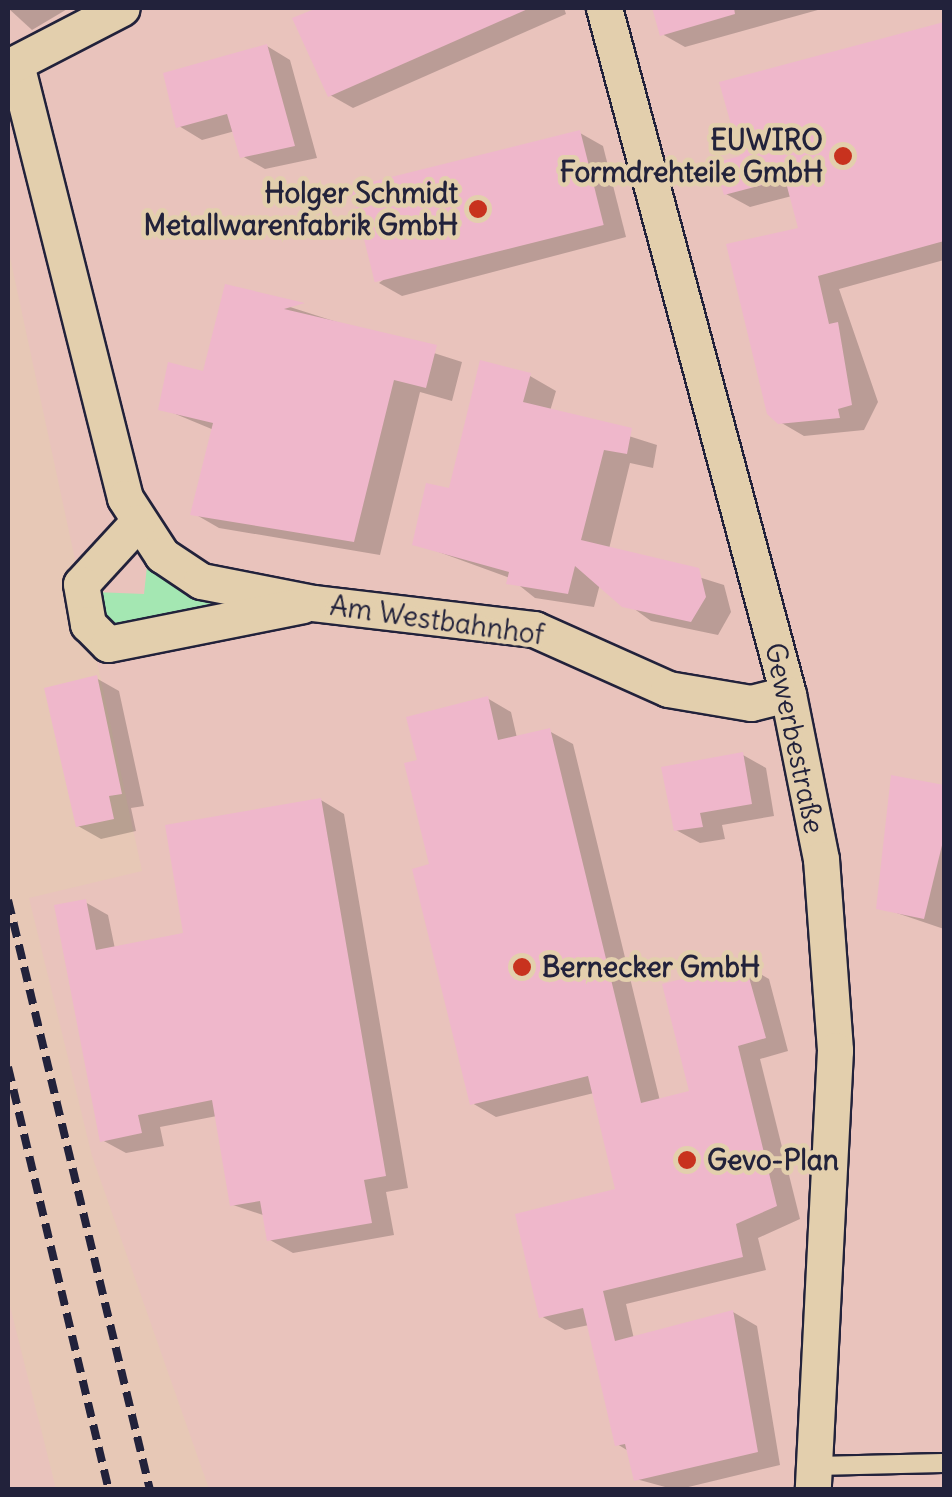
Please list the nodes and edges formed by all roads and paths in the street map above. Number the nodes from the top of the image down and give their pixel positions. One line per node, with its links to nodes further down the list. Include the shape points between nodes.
1 (122, 8): 3 (street)
2 (604, 8): 6 (street, Gewerbestraße)
3 (12, 66): 4 (street, Am Westbahnhof)
4 (138, 522): 5 (street, Am Westbahnhof, via 162,555 200,581); 5 (street, Am Westbahnhof, via 81,584 88,624 108,644)
5 (313, 603): 6 (street, Am Westbahnhof, via 534,629 668,690 716,700)
6 (788, 694): 8 (street, Gewerbestraße, via 822,859 833,981)
7 (944, 1463): 8 (lane)
8 (814, 1478)

